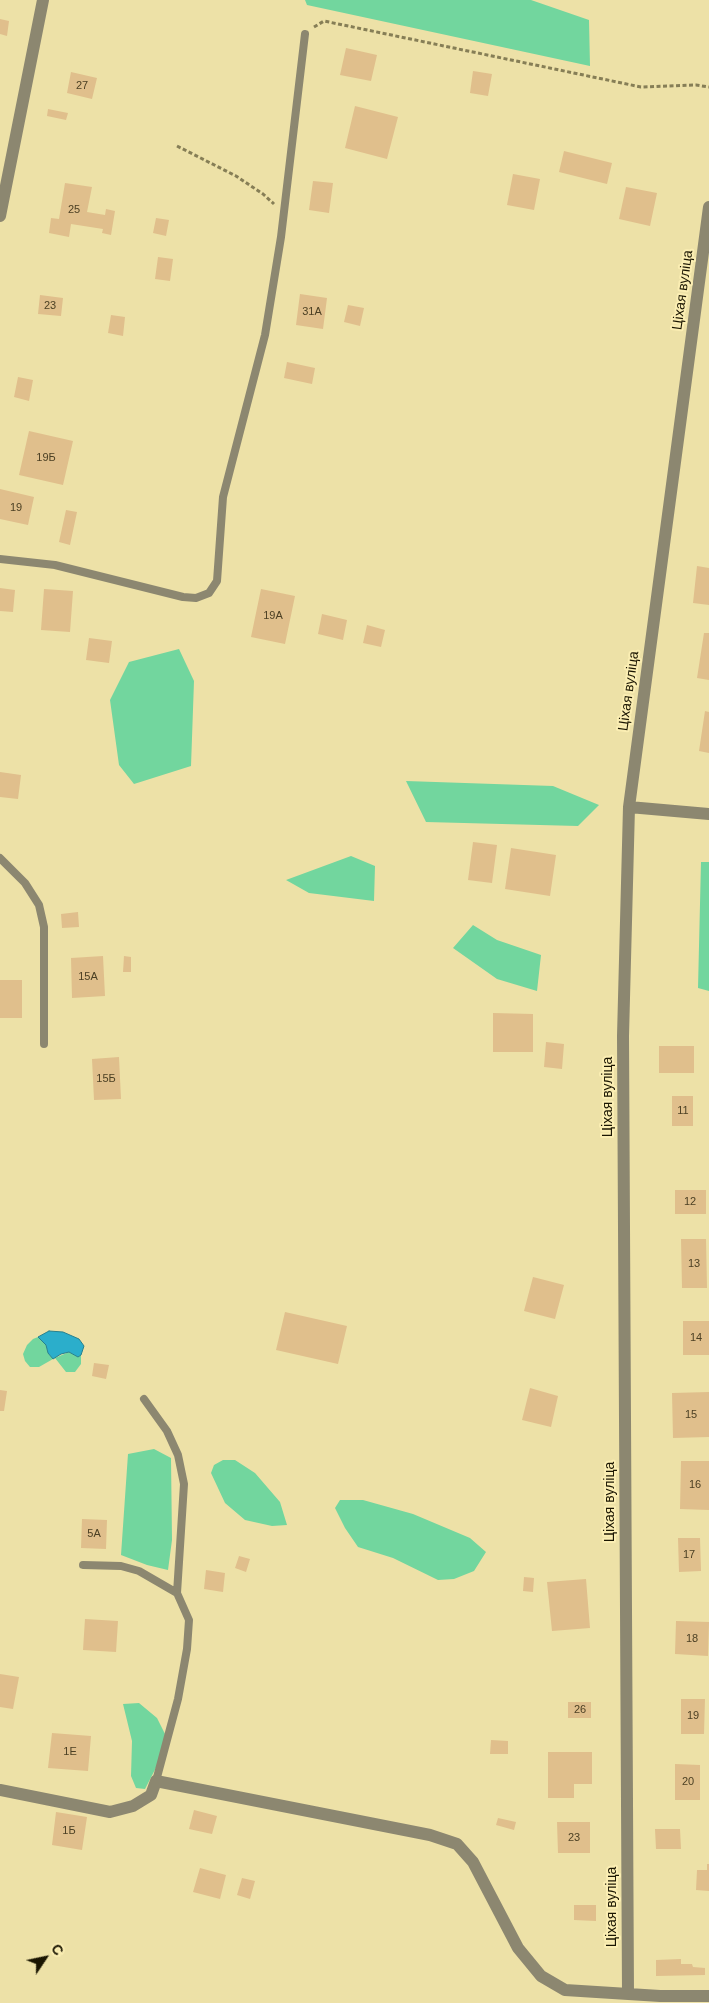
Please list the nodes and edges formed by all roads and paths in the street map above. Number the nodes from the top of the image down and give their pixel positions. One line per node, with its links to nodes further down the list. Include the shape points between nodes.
1 (43, 0): 7 (street)
2 (305, 34): 3 (path, via 324,20 641,87); 6 (lane)
3 (709, 87)
4 (177, 146): 6 (path, via 236,176)
5 (709, 207): 9 (street, Ціхая вуліца)
6 (284, 213): 8 (lane, via 265,335 223,497 218,581 209,593 183,598 55,565)
7 (0, 216)
8 (0, 559)
9 (629, 807): 10 (street); 18 (street, Ціхая вуліца, via 623,1036)
10 (709, 814)
11 (0, 858): 12 (lane, via 25,883 39,906 44,926)
12 (44, 1044)
13 (144, 1399): 15 (lane, via 167,1431 178,1455 184,1484)
14 (83, 1565): 15 (lane, via 120,1566 139,1571)
15 (176, 1593): 16 (lane, via 189,1620 187,1649 178,1699)
16 (156, 1781): 17 (street, via 151,1795 133,1806 110,1812); 18 (street, via 430,1835 457,1844 473,1862 518,1948 541,1976 565,1990)
17 (0, 1790)
18 (628, 1993): 19 (street)
19 (709, 1996)

